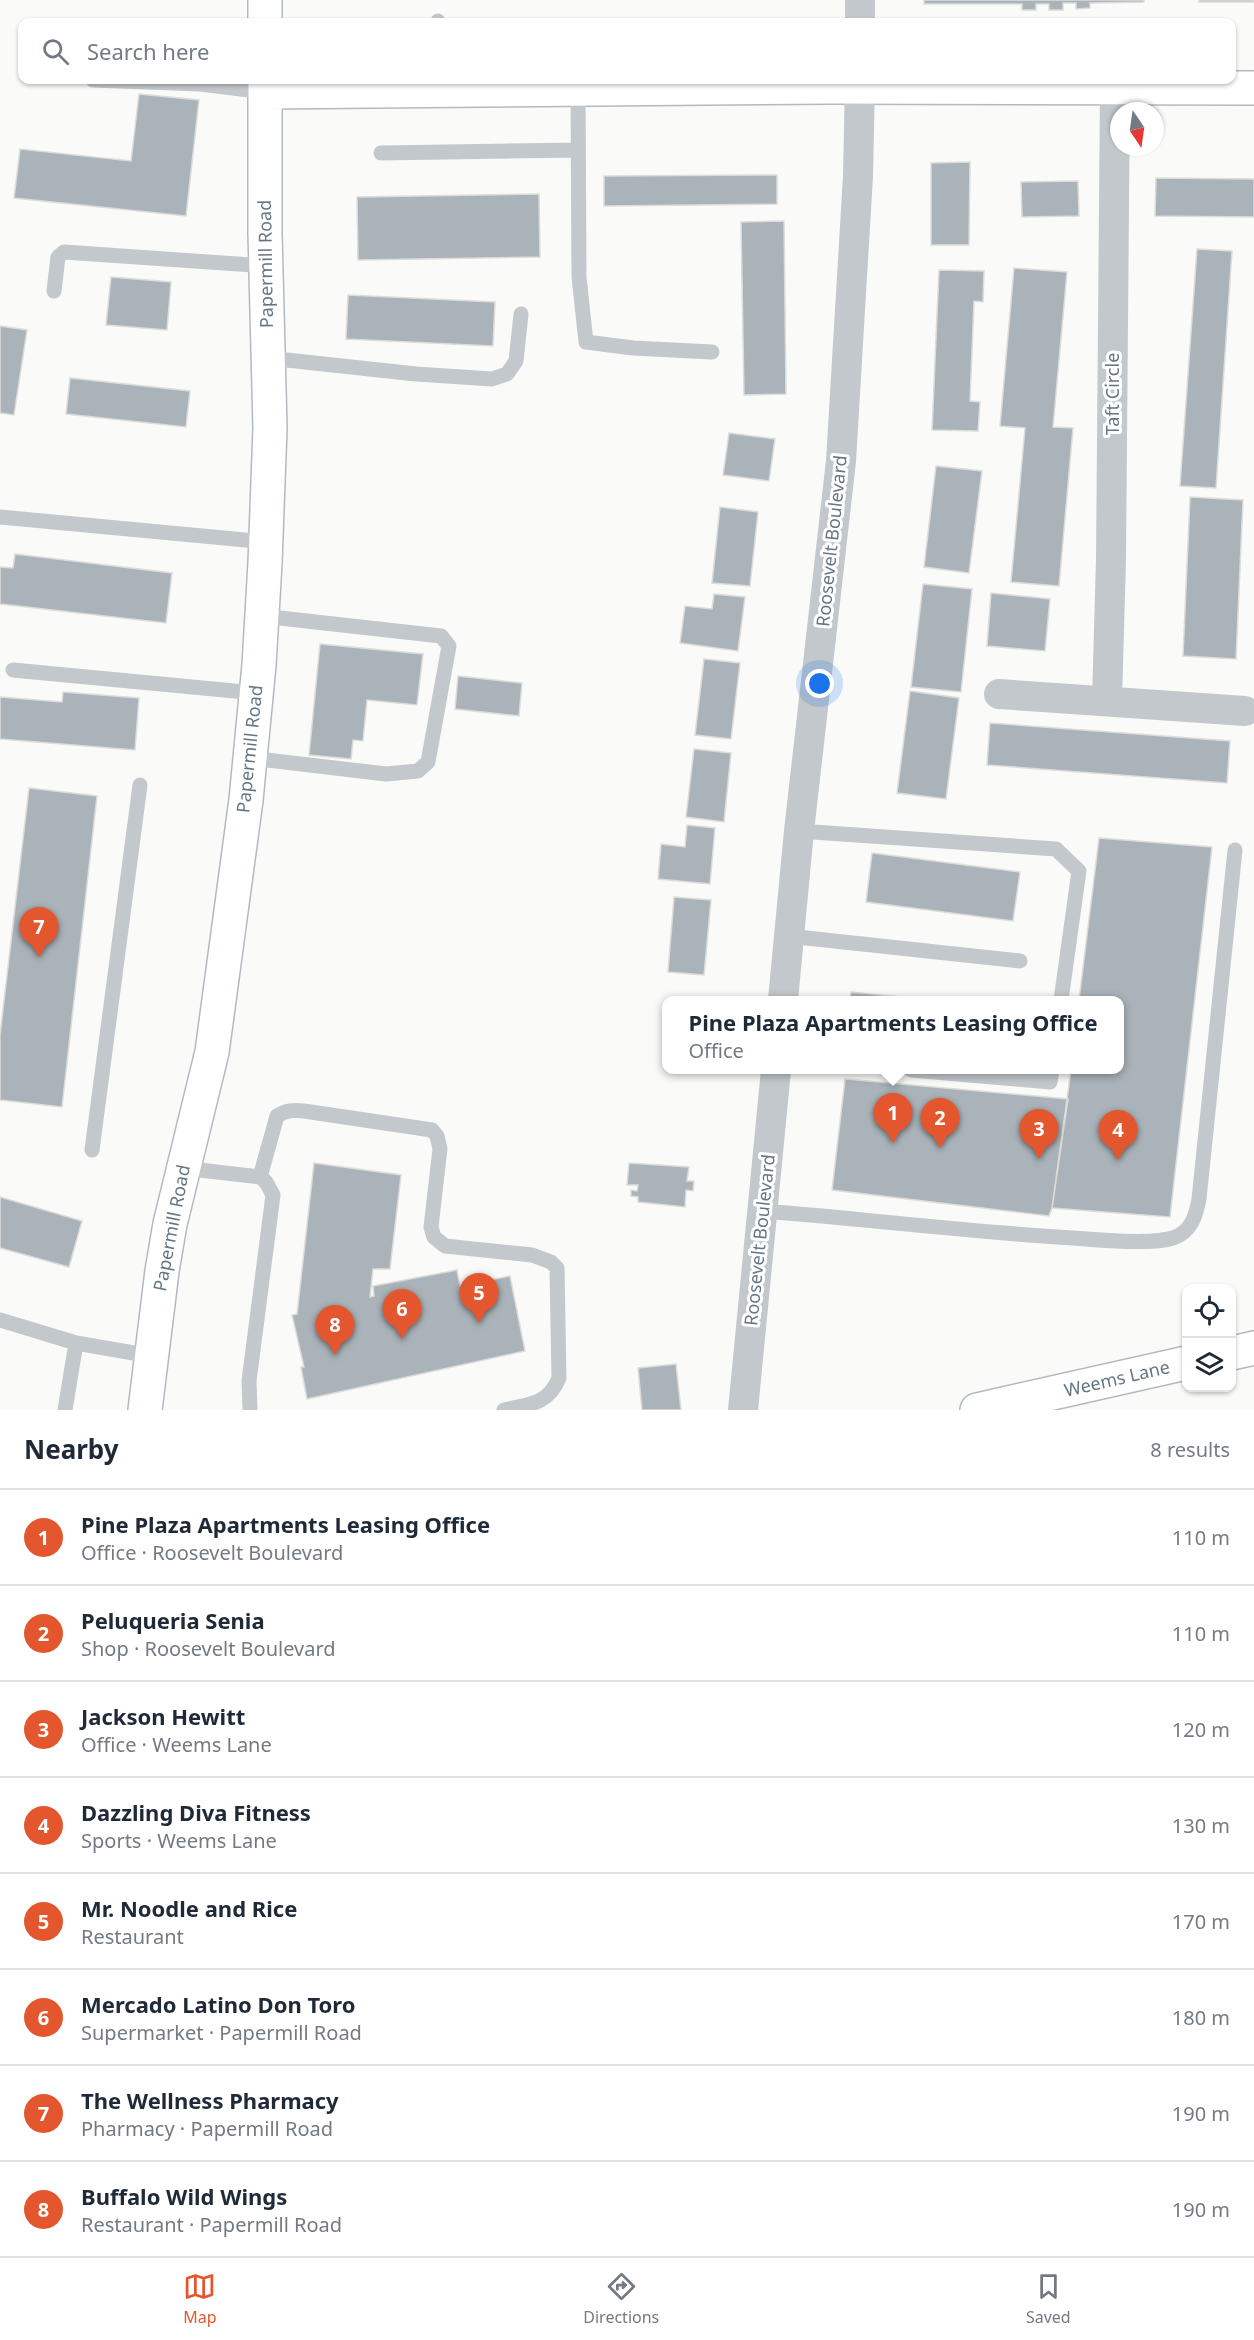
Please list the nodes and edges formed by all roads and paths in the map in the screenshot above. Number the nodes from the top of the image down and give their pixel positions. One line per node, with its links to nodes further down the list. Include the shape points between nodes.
1 (265, 0): 3 (main road)
2 (860, 0): 4 (street)
3 (265, 18)
4 (860, 18)
5 (200, 84): 10 (lane)
6 (682, 84): 13 (main road)
7 (860, 84): 31 (street, Roosevelt Boulevard, via 841,461)
8 (924, 84): 11 (main road)
9 (438, 85): 10 (main road); 13 (main road)
10 (265, 86): 16 (main road, Papermill Road)
11 (1115, 87): 12 (main road); 27 (street, Taft Circle)
12 (1254, 88)
13 (578, 90): 14 (lane)
14 (578, 150): 15 (lane); 19 (lane, via 579,277 586,342)
15 (381, 153)
16 (266, 266): 17 (lane, via 64,252 58,257); 20 (main road, Papermill Road)
17 (54, 291)
18 (521, 314): 20 (lane, via 516,361 507,374 492,379)
19 (712, 352)
20 (268, 357): 22 (main road, Papermill Road)
21 (0, 517): 22 (lane)
22 (266, 542): 23 (main road, Papermill Road)
23 (262, 616): 25 (main road, Papermill Road); 29 (lane, via 441,636 449,646 428,762 418,771 386,774)
24 (13, 670): 25 (lane)
25 (256, 693): 29 (main road, Papermill Road)
26 (999, 694): 27 (street)
27 (1107, 701): 28 (street)
28 (1245, 711)
29 (250, 758): 41 (main road, Papermill Road, via 212,1052)
30 (140, 784): 40 (lane)
31 (799, 831): 33 (street, Roosevelt Boulevard); 36 (lane, via 1056,849 1079,871)
32 (1235, 850): 43 (lane, via 1199,1199 1194,1219 1182,1234 1170,1239 1119,1241)
33 (788, 936): 34 (lane); 35 (street, Roosevelt Boulevard)
34 (1020, 962)
35 (783, 996)
36 (1062, 996)
37 (776, 1074): 43 (street, Roosevelt Boulevard)
38 (957, 1074): 39 (lane, via 1050,1082)
39 (1051, 1074)
40 (92, 1150)
41 (182, 1168): 42 (lane); 48 (main road, Papermill Road)
42 (260, 1177): 50 (lane, via 277,1116 282,1112 304,1111 432,1130 440,1149 431,1227 434,1238 445,1246 541,1257 557,1268 559,1378 548,1397); 53 (lane, via 273,1195 249,1381)
43 (763, 1211): 55 (street, Roosevelt Boulevard)
44 (0, 1320): 45 (lane)
45 (76, 1343): 48 (lane); 51 (lane)
46 (1254, 1348): 47 (main road)
47 (1236, 1352)
48 (151, 1356): 52 (main road, Papermill Road)
49 (1182, 1364): 56 (main road, Weems Lane)
50 (533, 1406): 54 (lane)
51 (65, 1410)
52 (145, 1410)
53 (250, 1410)
54 (504, 1410)
55 (743, 1410)
56 (977, 1410)

